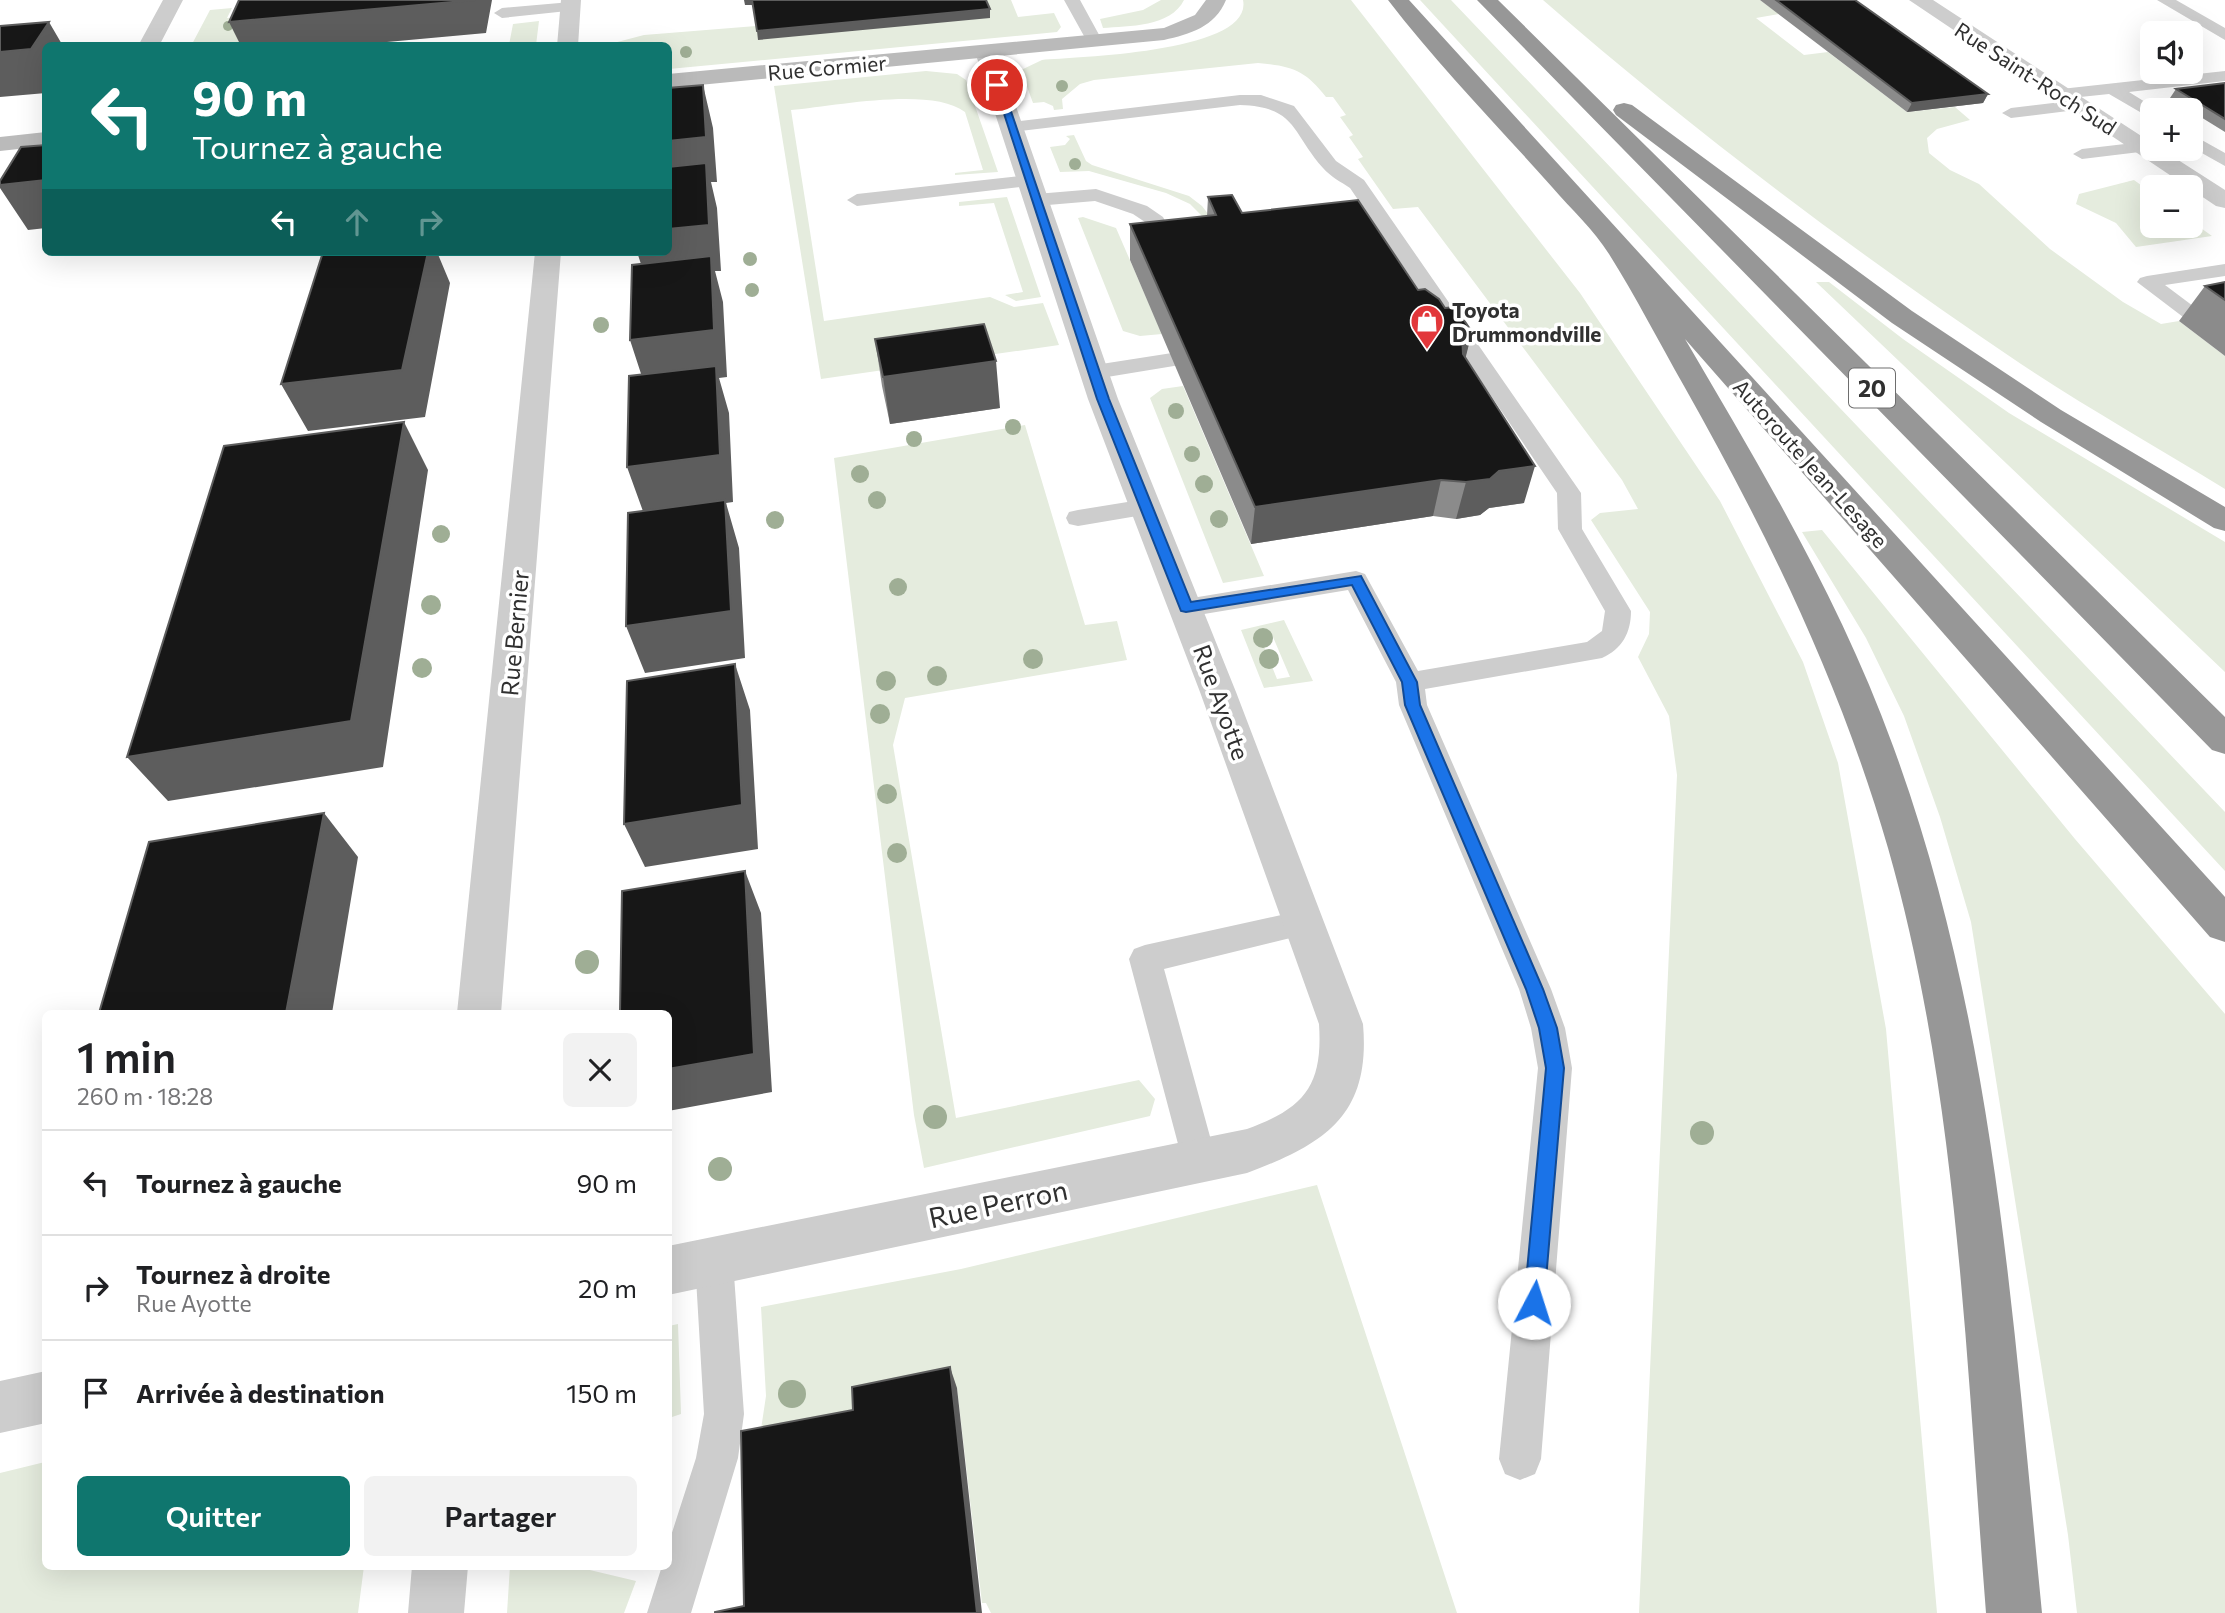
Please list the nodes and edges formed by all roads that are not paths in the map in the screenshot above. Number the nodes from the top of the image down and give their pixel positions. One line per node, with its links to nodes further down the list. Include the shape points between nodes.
1 (173, 0): 12 (street)
2 (1072, 0): 14 (lane)
3 (1216, 0): 14 (street, Rue Cormier, via 1202,19 1178,30)
4 (1398, 0): 38 (highway, Autoroute Jean-Lesage)
5 (1487, 0): 10 (highway, 20)
6 (1919, 0): 23 (street, Rue Saint-Roch Sud)
7 (2165, 0): 11 (lane)
8 (571, 3): 9 (lane); 13 (street)
9 (502, 13)
10 (1521, 34): 47 (highway, via 1902,317 2051,416); 50 (highway, 20)
11 (2225, 35)
12 (150, 42)
13 (567, 42)
14 (1095, 42): 15 (street, Rue Cormier)
15 (986, 52): 18 (street, Rue Cormier); 26 (street, Rue Ayotte)
16 (2225, 76): 17 (lane)
17 (2203, 79)
18 (672, 81)
19 (2154, 84): 21 (lane)
20 (2166, 84): 22 (lane)
21 (2112, 88): 23 (lane); 24 (lane)
22 (2182, 98)
23 (2069, 99): 25 (lane); 29 (street, Rue Saint-Roch Sud)
24 (2140, 106)
25 (2011, 113)
26 (1011, 127): 35 (street, Rue Ayotte); 49 (lane, via 1258,100 1287,109 1298,118 1331,166 1357,184 1569,493 1570,529 1618,611 1616,633 1606,646 1592,651)
27 (42, 139): 28 (street)
28 (0, 144)
29 (2140, 146)
30 (2140, 147): 32 (lane)
31 (2203, 147): 34 (lane)
32 (2082, 154)
33 (2164, 161): 37 (street, Rue Saint-Roch Sud)
34 (2225, 161)
35 (1033, 190): 36 (lane); 39 (lane, via 1096,195 1140,210 1156,221); 44 (street, Rue Ayotte)
36 (857, 200)
37 (2225, 201)
38 (1621, 252): 52 (highway, Autoroute Jean-Lesage); 64 (highway, via 1789,546 1853,687 1901,823 1928,918 1966,1133)
39 (1172, 255)
40 (548, 256): 53 (street, Rue Bernier)
41 (2225, 270): 42 (lane, via 2147,282)
42 (2198, 319)
43 (1172, 360): 44 (lane)
44 (1095, 372): 45 (street, Rue Ayotte)
45 (1146, 507): 46 (lane); 48 (street, Rue Ayotte)
46 (1078, 518)
47 (2225, 521)
48 (1186, 608): 49 (lane, via 1356,580); 51 (street, Rue Ayotte)
49 (1410, 682): 60 (lane, via 1413,705 1535,989 1555,1068)
50 (2225, 740)
51 (1304, 923): 54 (street, Rue Ayotte, via 1341,1024 1344,1045 1334,1091); 55 (lane, via 1145,959)
52 (2225, 925)
53 (479, 1010)
54 (1319, 1113): 55 (street, Rue Perron, via 1274,1142)
55 (1199, 1162): 56 (street, Rue Perron)
56 (713, 1261): 57 (street, Rue Perron); 63 (lane, via 724,1414 717,1458)
57 (672, 1269)
58 (42, 1398): 59 (street)
59 (0, 1407)
60 (1520, 1459)
61 (440, 1570): 62 (street)
62 (436, 1613)
63 (668, 1613)
64 (2014, 1613)

